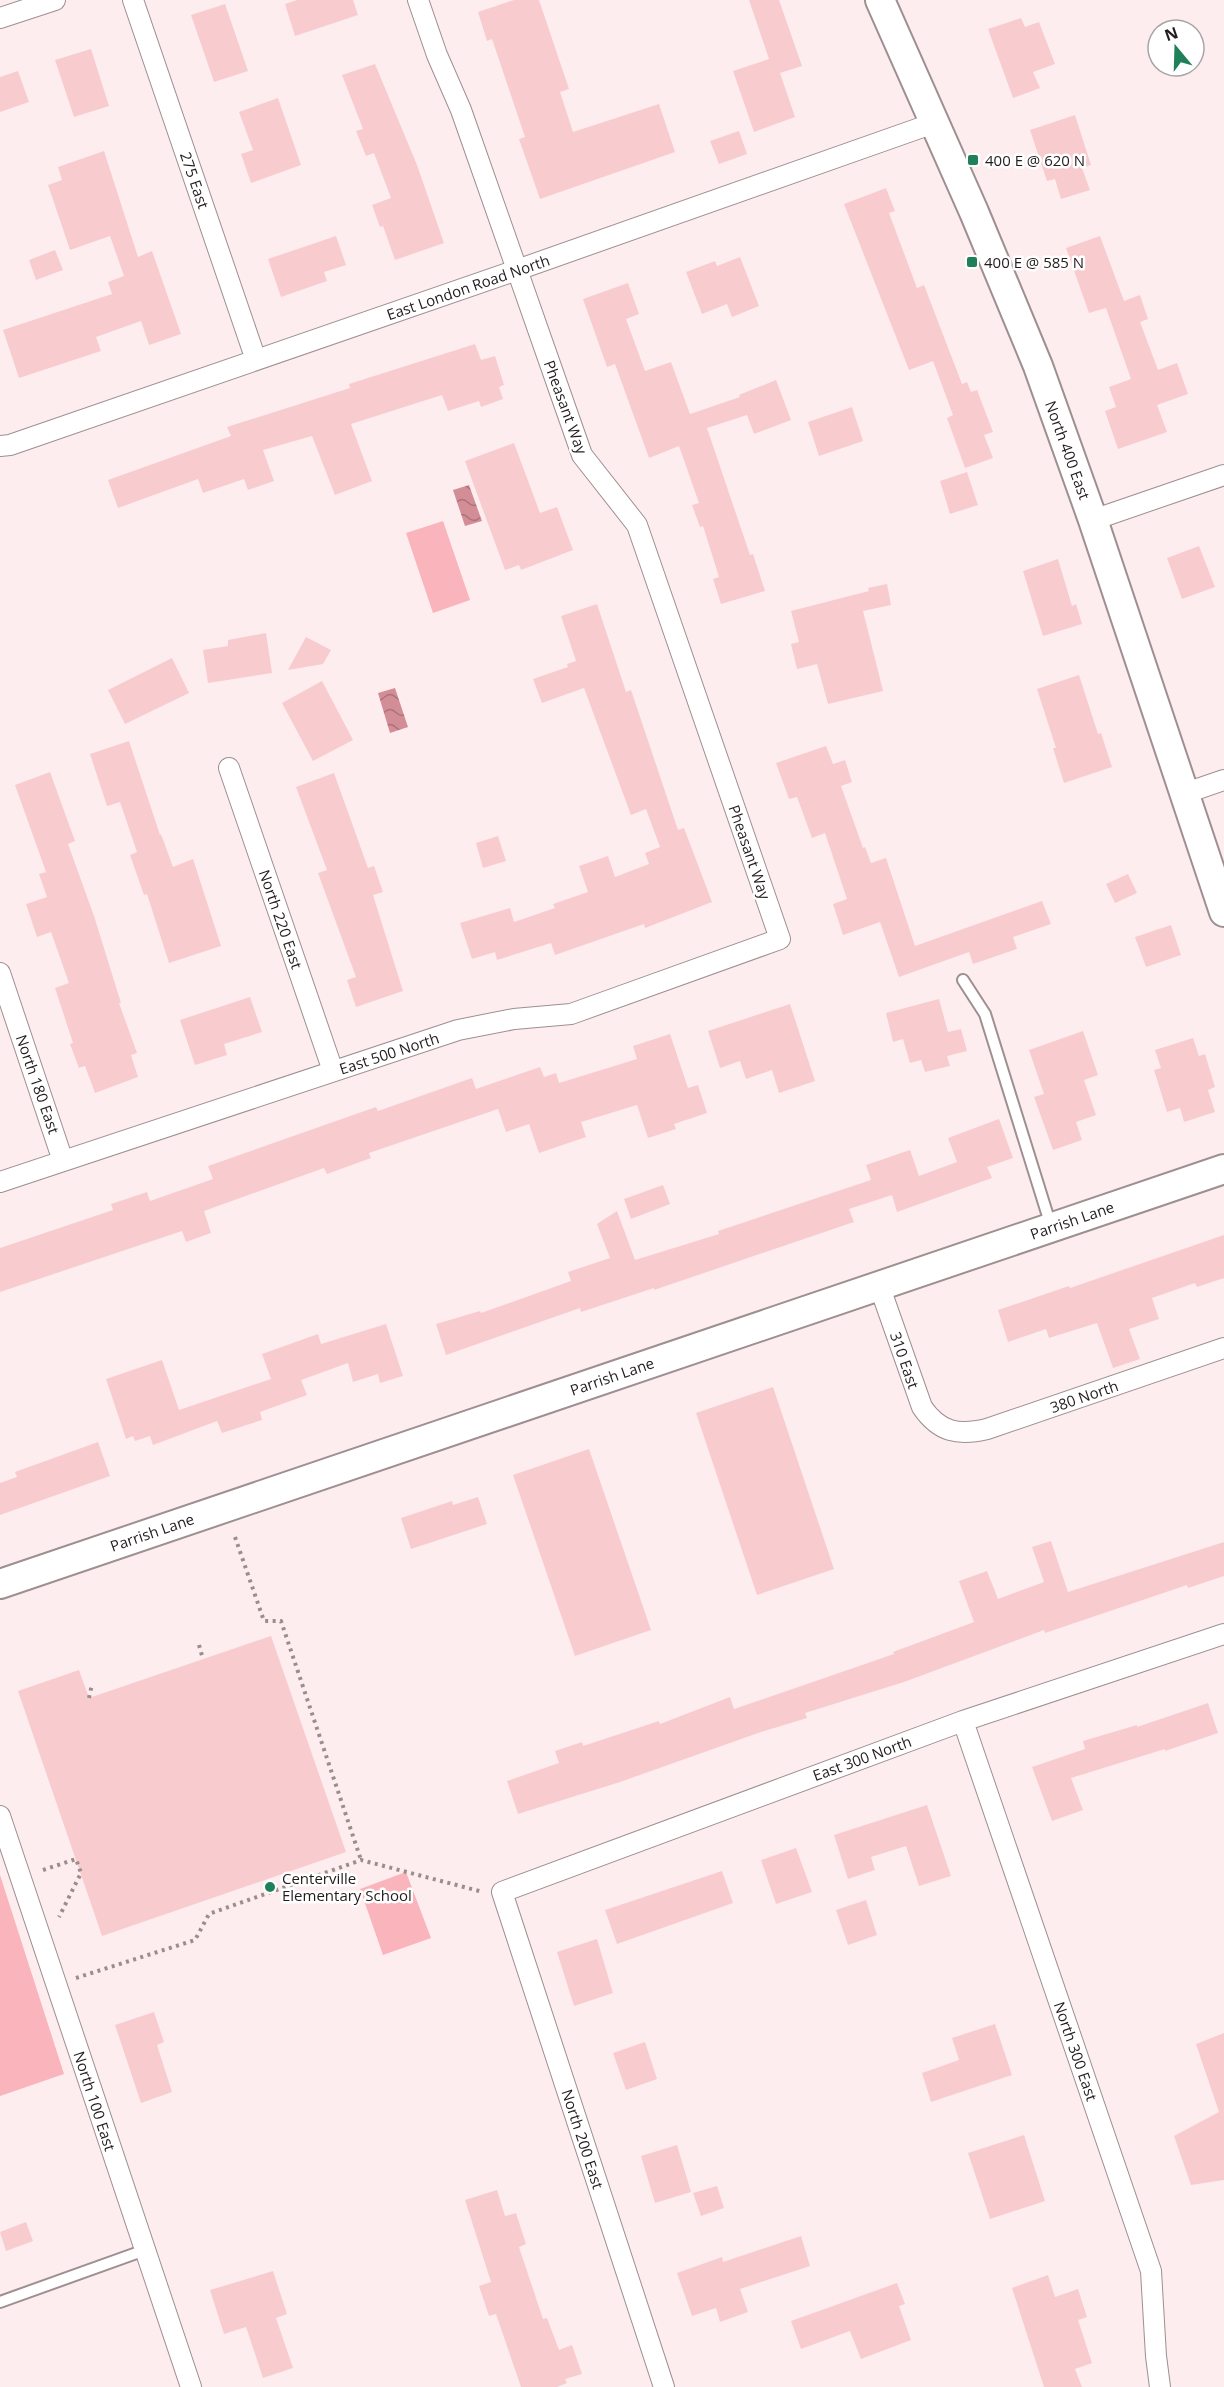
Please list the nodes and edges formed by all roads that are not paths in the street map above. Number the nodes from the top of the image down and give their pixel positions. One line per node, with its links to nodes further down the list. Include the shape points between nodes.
1 (55, 0): 5 (street)
2 (133, 0): 8 (street, 275 East)
3 (418, 0): 7 (street, Pheasant Way)
4 (880, 0): 6 (street, North 400 East)
5 (0, 18)
6 (934, 123): 7 (street, East London Road North); 11 (street, North 400 East, via 1038,366)
7 (517, 270): 8 (street, East London Road North); 16 (street, Pheasant Way, via 582,455 638,525)
8 (256, 360): 9 (street, East London Road North)
9 (0, 446)
10 (1224, 475): 11 (street)
11 (1092, 520): 14 (street, North 400 East)
12 (229, 768): 19 (street, North 220 East)
13 (1224, 780): 14 (street)
14 (1184, 794): 15 (street, North 400 East)
15 (1224, 912)
16 (780, 939): 19 (street, East 500 North, via 571,1014 514,1019 458,1030)
17 (0, 973): 20 (street, North 180 East)
18 (963, 980): 23 (lane, via 985,1014)
19 (333, 1071): 20 (street, East 500 North)
20 (63, 1161): 22 (street, East 500 North)
21 (1224, 1169): 23 (street, Parrish Lane)
22 (0, 1182)
23 (1051, 1227): 24 (street, Parrish Lane)
24 (879, 1285): 26 (street, 310 East, via 918,1397 927,1415); 27 (street, Parrish Lane)
25 (1224, 1348): 26 (street, 380 North, via 987,1429 964,1433)
26 (942, 1428)
27 (0, 1584)
28 (1224, 1634): 29 (street, East 300 North)
29 (963, 1720): 31 (street, East 300 North); 36 (street, North 300 East, via 1151,2271)
30 (0, 1816): 32 (street, North 100 East)
31 (495, 1892): 35 (street, North 200 East)
32 (145, 2250): 33 (lane); 34 (street, North 100 East)
33 (0, 2302)
34 (190, 2387)
35 (664, 2387)
36 (1161, 2387)

